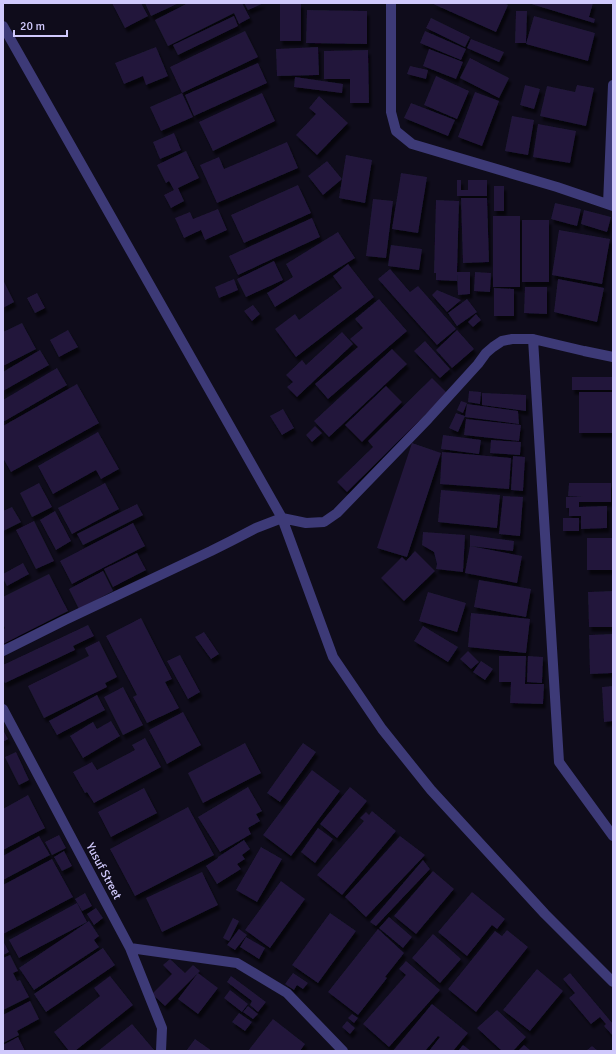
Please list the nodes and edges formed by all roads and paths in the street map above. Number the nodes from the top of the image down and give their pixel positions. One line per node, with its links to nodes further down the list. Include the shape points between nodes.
1 (391, 3): 4 (street, via 392,112 396,131 412,144)
2 (3, 26): 7 (street)
3 (613, 85): 4 (street)
4 (610, 205)
5 (533, 339): 6 (street); 7 (street, via 502,341 493,347 337,513 324,522 306,523); 10 (street, via 558,762)
6 (613, 357)
7 (282, 518): 8 (street, via 256,528); 12 (street, via 333,657 382,729 431,790 545,914)
8 (3, 651)
9 (3, 709): 11 (street, Yusuf Street)
10 (613, 836)
11 (130, 948): 13 (street, Yusuf Street, via 162,1028); 14 (street, via 237,963 287,993)
12 (613, 982)
13 (160, 1051)
14 (343, 1051)

